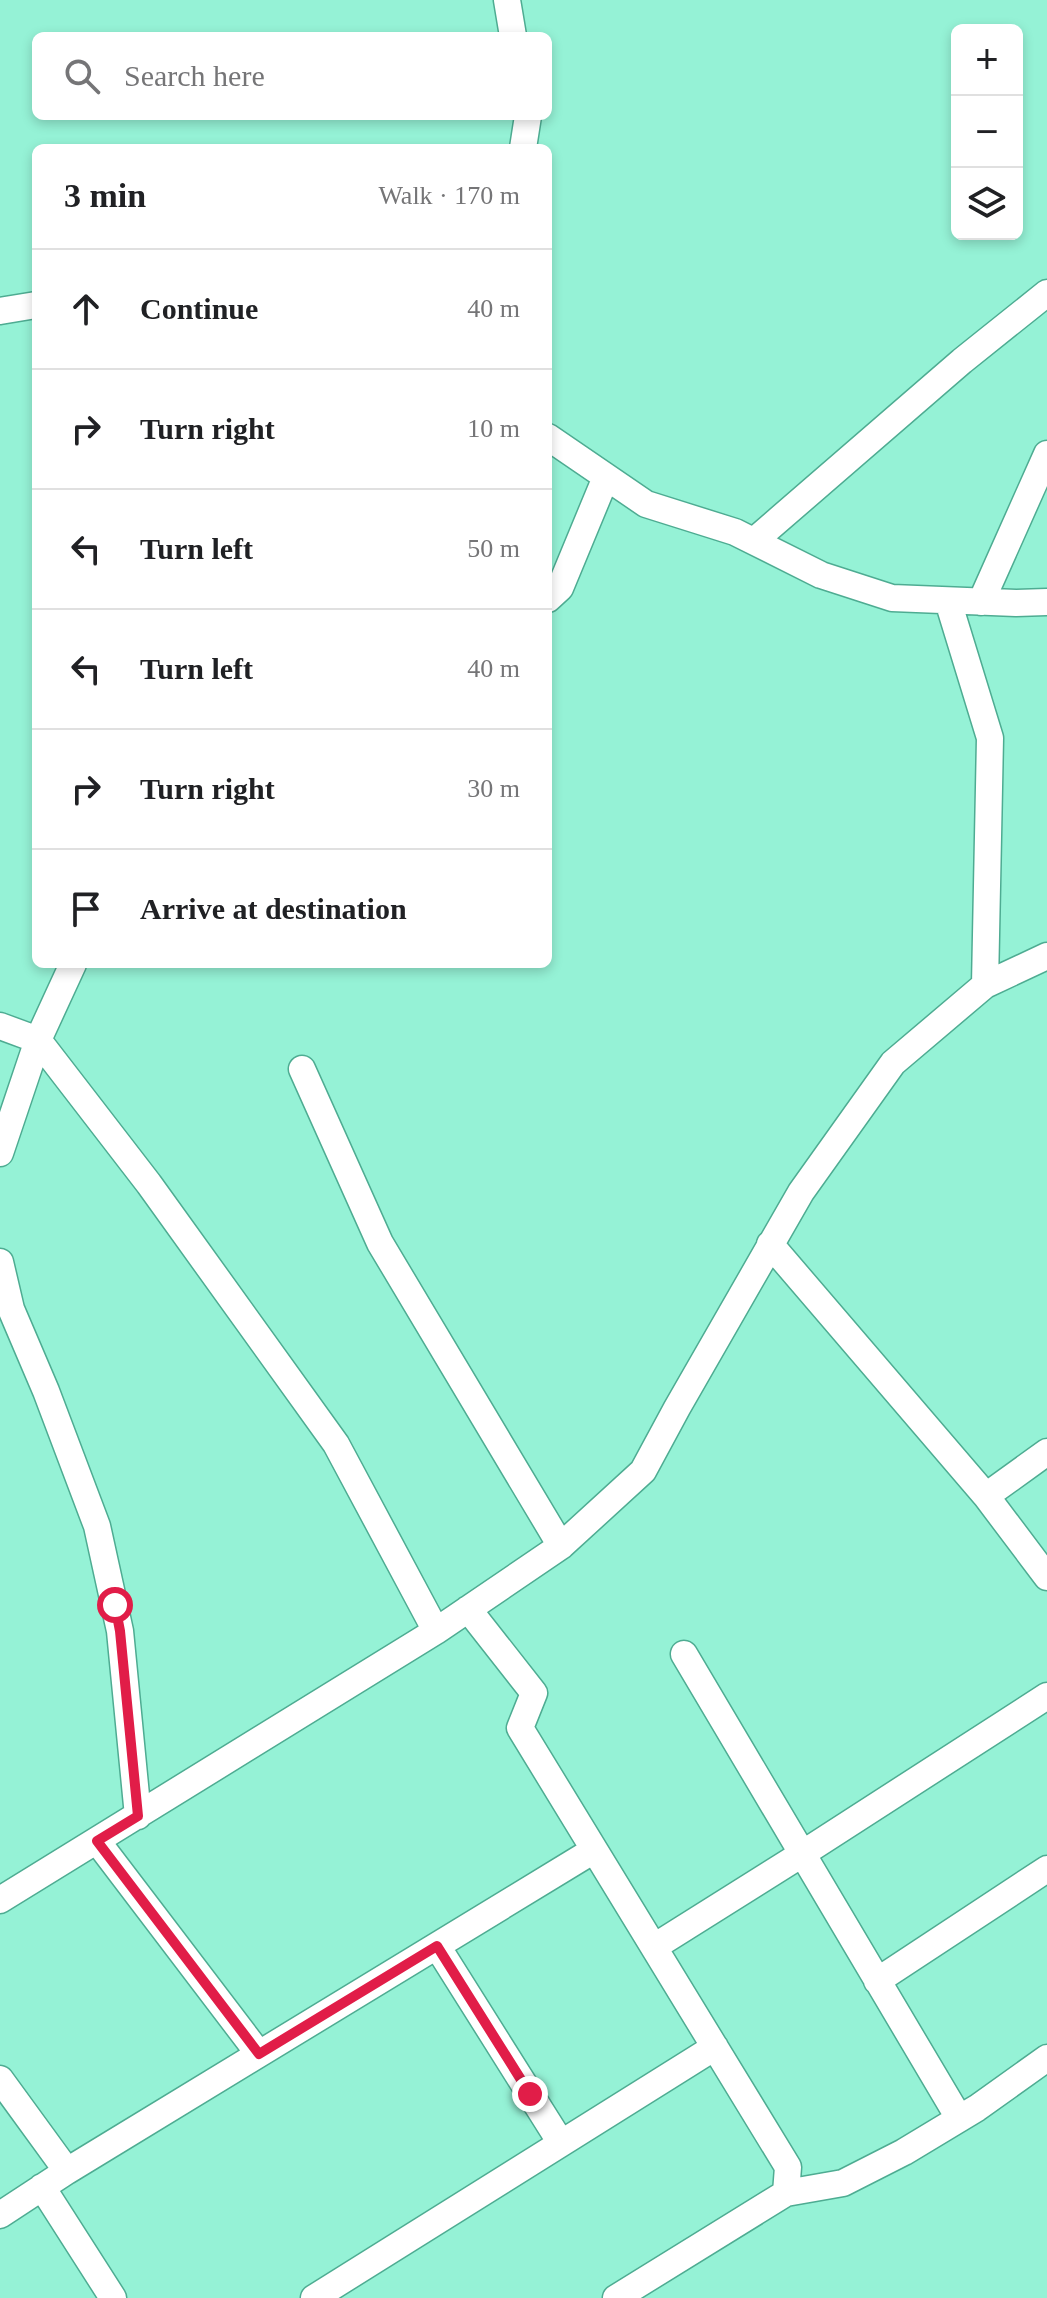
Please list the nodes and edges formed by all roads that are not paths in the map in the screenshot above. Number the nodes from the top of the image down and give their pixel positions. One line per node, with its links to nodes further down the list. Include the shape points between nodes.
1 (507, 0): 2 (street)
2 (512, 32)
3 (527, 120): 4 (street)
4 (524, 144)
5 (1047, 293): 11 (street)
6 (32, 306): 7 (street)
7 (0, 311)
8 (552, 440): 10 (street)
9 (1047, 454): 14 (street)
10 (606, 477): 11 (street, via 646,504); 12 (street, via 560,588)
11 (754, 541): 13 (street, via 821,575 892,598)
12 (552, 595)
13 (948, 601): 14 (street); 18 (street, via 990,738)
14 (981, 602): 15 (street)
15 (1047, 602)
16 (1047, 956): 18 (street)
17 (71, 968): 20 (street)
18 (985, 985): 23 (street, via 893,1063)
19 (0, 1026): 20 (street)
20 (38, 1040): 22 (street); 30 (street, via 336,1444)
21 (302, 1069): 27 (street, via 380,1243)
22 (0, 1153)
23 (770, 1244): 26 (street); 27 (street, via 643,1471)
24 (0, 1262): 33 (street, via 11,1309 97,1526 120,1631)
25 (1047, 1452): 26 (street)
26 (986, 1496): 28 (street)
27 (561, 1546): 29 (street)
28 (1047, 1577)
29 (468, 1609): 30 (street); 35 (street, via 534,1693 520,1728)
30 (436, 1631): 33 (street)
31 (684, 1654): 36 (street)
32 (1047, 1696): 36 (street)
33 (138, 1816): 34 (street)
34 (97, 1841): 38 (street); 43 (street)
35 (594, 1850): 39 (street); 40 (street)
36 (802, 1854): 40 (street); 41 (street)
37 (1047, 1869): 41 (street)
38 (0, 1900)
39 (437, 1946): 43 (street); 47 (street)
40 (654, 1947): 42 (street)
41 (877, 1981): 46 (street)
42 (715, 2047): 47 (street); 50 (street, via 788,2167)
43 (259, 2054): 48 (street)
44 (1047, 2058): 46 (street)
45 (0, 2079): 48 (street)
46 (959, 2118): 50 (street, via 843,2183)
47 (561, 2143): 53 (street)
48 (67, 2171): 49 (street)
49 (42, 2187): 51 (street); 52 (street)
50 (786, 2193): 54 (street)
51 (0, 2215)
52 (113, 2298)
53 (314, 2298)
54 (616, 2298)

